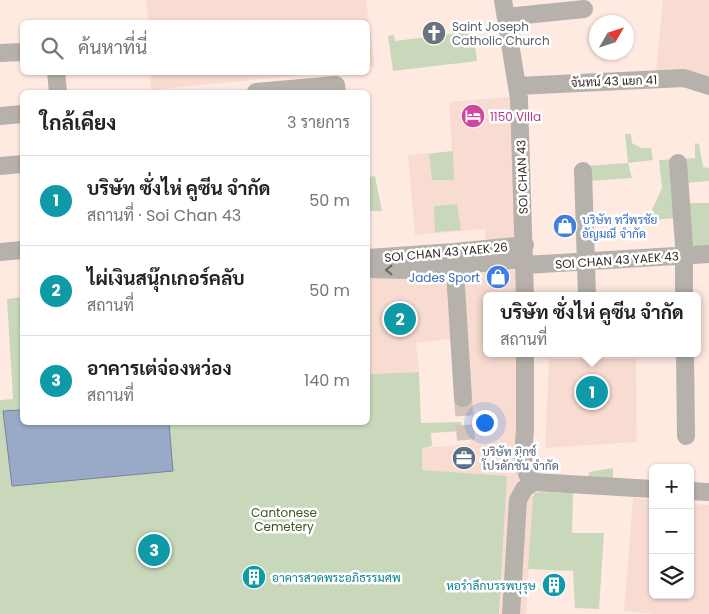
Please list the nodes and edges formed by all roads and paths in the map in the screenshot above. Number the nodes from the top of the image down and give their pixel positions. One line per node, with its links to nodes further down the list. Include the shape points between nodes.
1 (505, 8): 2 (street); 6 (street, SOI CHAN 43)
2 (584, 9)
3 (20, 52): 4 (street)
4 (0, 53)
5 (56, 75): 9 (street)
6 (517, 86): 7 (street, จันทน์ 43 แยก 41, via 684,78); 20 (street, SOI CHAN 43)
7 (709, 86)
8 (337, 89): 10 (street)
9 (58, 90)
10 (310, 90)
11 (20, 114): 12 (street)
12 (0, 116)
13 (678, 163): 21 (street)
14 (20, 164): 15 (street)
15 (0, 166)
16 (583, 171): 25 (street)
17 (20, 250): 18 (street)
18 (0, 252)
19 (709, 254): 21 (street, SOI CHAN 43 YAEK 43)
20 (525, 256): 23 (street, SOI CHAN 43 YAEK 26); 25 (street, SOI CHAN 43 YAEK 43); 27 (street, SOI CHAN 43)
21 (683, 256): 25 (street, SOI CHAN 43 YAEK 43); 29 (street)
22 (370, 258): 24 (street, SOI CHAN 43 YAEK 26)
23 (455, 259): 24 (street, SOI CHAN 43 YAEK 26); 32 (street, SOI CHAN 43 YAEK 26)
24 (424, 262): 26 (street, SOI CHAN 43 YAEK 26, one-way to 26, via 407,270)
25 (586, 262): 28 (street)
26 (370, 269)
27 (525, 292)
28 (587, 292)
29 (684, 292)
30 (525, 357): 34 (street, via 523,460 526,474)
31 (685, 357): 33 (street)
32 (464, 398)
33 (686, 436)
34 (534, 482): 35 (street); 38 (street, via 524,489 518,500)
35 (649, 489)
36 (694, 491): 37 (street)
37 (709, 492)
38 (511, 614)

